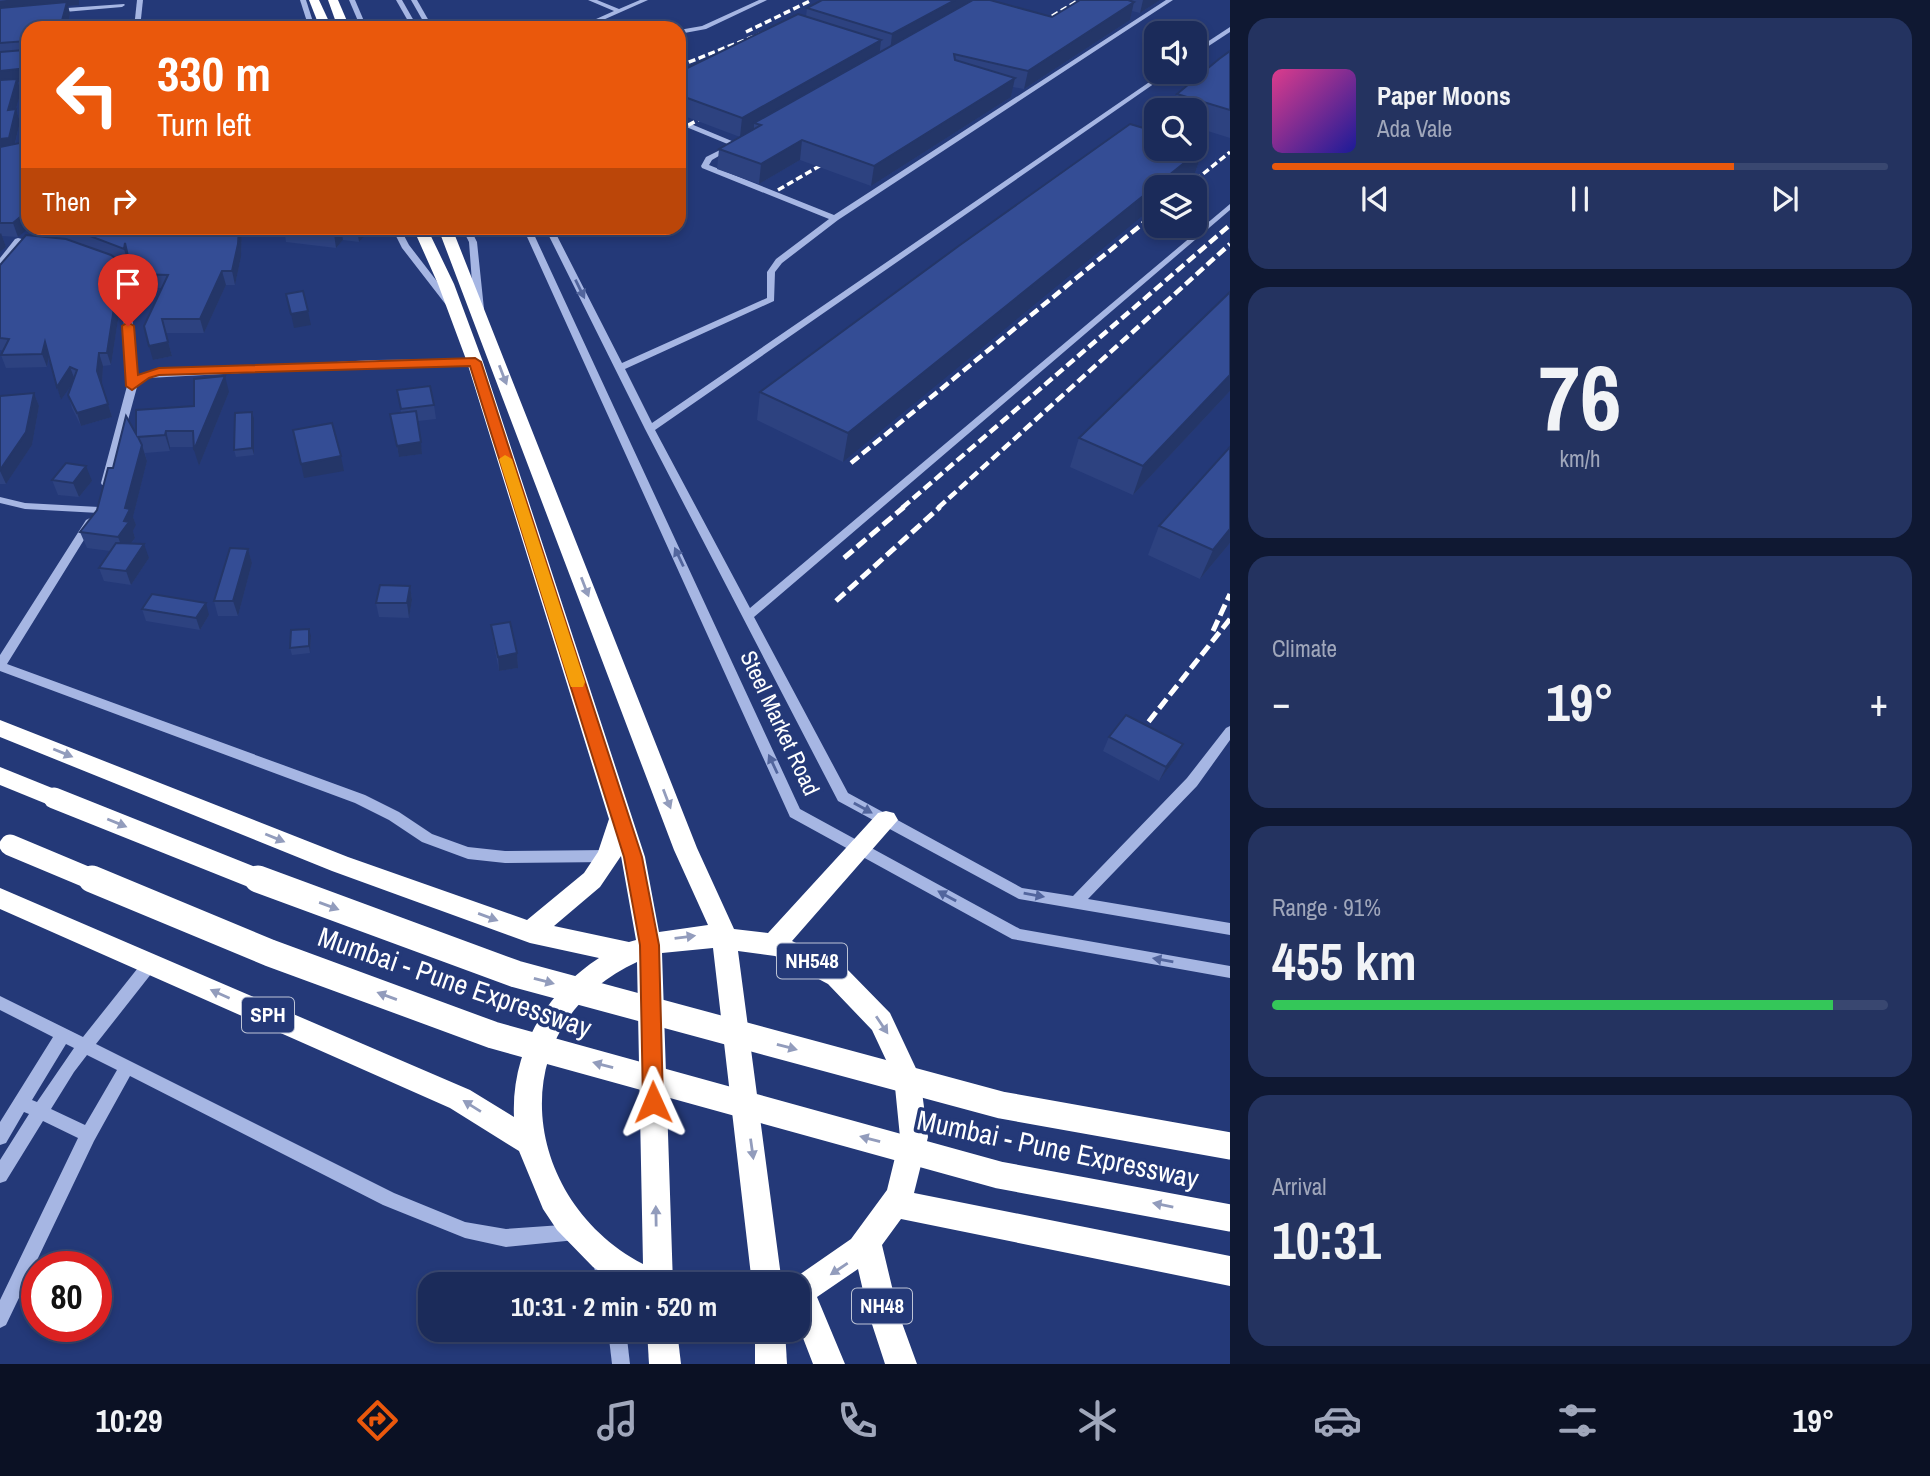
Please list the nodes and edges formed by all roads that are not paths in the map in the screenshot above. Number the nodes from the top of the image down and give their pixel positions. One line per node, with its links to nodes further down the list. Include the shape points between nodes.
1 (140, 0): 17 (street)
2 (303, 0): 18 (street)
3 (314, 0): 19 (highway)
4 (332, 0): 20 (highway)
5 (352, 0): 21 (street)
6 (399, 0): 22 (street)
7 (414, 0): 23 (street)
8 (591, 0): 14 (street)
9 (645, 0): 14 (street)
10 (764, 0): 26 (street, via 704,28)
11 (1170, 0): 16 (street)
12 (122, 5): 13 (street)
13 (41, 11)
14 (620, 11): 24 (street)
15 (1129, 15): 16 (street)
16 (1141, 18): 32 (street)
17 (138, 21)
18 (310, 21)
19 (323, 21)
20 (341, 21)
21 (361, 21)
22 (411, 21)
23 (426, 21)
24 (596, 21)
25 (1230, 29): 27 (street)
26 (686, 31)
27 (1207, 45)
28 (1151, 84): 54 (street)
29 (21, 86): 30 (street)
30 (0, 88)
31 (1014, 93): 32 (street)
32 (1026, 96): 37 (street)
33 (686, 124): 35 (street)
34 (747, 138): 35 (street)
35 (735, 144): 37 (street, via 705,166)
36 (1230, 206): 57 (street)
37 (835, 218): 52 (street, via 779,261 771,272 771,299)
38 (400, 235): 50 (street)
39 (423, 235): 50 (highway)
40 (447, 235): 49 (highway)
41 (470, 235): 49 (street)
42 (530, 235): 65 (street, Steel Market Road, one-way to 42, via 795,813)
43 (553, 235): 52 (street, Steel Market Road, one-way to 52)
44 (0, 241): 45 (street)
45 (18, 242): 46 (street); 48 (street)
46 (45, 244)
47 (95, 255): 53 (street, via 125,268)
48 (0, 264)
49 (479, 311): 71 (highway, one-way to 71, via 686,850)
50 (457, 314): 51 (highway)
51 (475, 362): 53 (street, via 159,372 145,375); 62 (highway)
52 (620, 368): 54 (street, Steel Market Road)
53 (132, 386): 56 (street)
54 (650, 429): 57 (street, Steel Market Road)
55 (0, 500): 56 (street)
56 (99, 510): 58 (street)
57 (748, 615): 63 (street, Steel Market Road, one-way to 63, via 843,797)
58 (0, 666): 66 (street, via 360,799 427,838 468,853)
59 (0, 728): 70 (highway, one-way to 70, via 340,864)
60 (1230, 731): 68 (street, via 1192,782)
61 (0, 776): 85 (highway, Mumbai - Pune Expressway, one-way to 85, bridge, via 305,898 516,974 1001,1105)
62 (621, 819): 66 (highway); 73 (highway, via 633,857)
63 (886, 820): 65 (highway); 68 (street, Steel Market Road, one-way to 68, via 1019,893)
64 (5, 842): 88 (highway, Mumbai - Pune Expressway, one-way to 64, bridge, via 999,1175 493,1035 270,953)
65 (861, 849): 72 (highway); 75 (street, Steel Market Road, one-way to 65, via 1017,935)
66 (609, 856): 70 (highway, via 592,880)
67 (0, 898): 74 (highway, SPH)
68 (1075, 903): 69 (street, Steel Market Road)
69 (1230, 929)
70 (530, 932): 73 (highway)
71 (723, 935): 72 (highway, NH548); 73 (highway, NH548, one-way to 71, via 694,936); 96 (highway, one-way to 96)
72 (773, 945): 87 (highway, NH548, one-way to 87, via 815,963 843,983 868,1007 895,1045 911,1088 915,1135)
73 (639, 949): 84 (highway, NH548, via 582,984 547,1028 531,1071); 95 (highway, one-way to 73)
74 (150, 964): 78 (street); 84 (highway, SPH, one-way to 74, via 460,1099)
75 (1230, 972)
76 (0, 1003): 77 (street)
77 (64, 1035): 78 (street); 80 (lane)
78 (84, 1047): 79 (street); 81 (street)
79 (127, 1066): 82 (street); 89 (street, via 389,1199 465,1230 506,1238)
80 (20, 1102): 81 (street); 83 (street)
81 (37, 1112): 82 (street); 86 (street)
82 (88, 1135): 99 (street)
83 (0, 1137)
84 (530, 1142): 89 (highway, NH548, via 547,1189)
85 (1230, 1146)
86 (0, 1175)
87 (897, 1204): 90 (highway, NH548); 92 (highway)
88 (1230, 1218)
89 (576, 1232): 91 (highway, NH548)
90 (868, 1246): 97 (highway, NH548, one-way to 97); 107 (highway, NH48)
91 (600, 1255): 93 (street); 94 (highway, NH548)
92 (1230, 1271)
93 (605, 1272)
94 (629, 1272)
95 (656, 1272)
96 (765, 1272)
97 (810, 1286)
98 (810, 1318): 106 (highway)
99 (0, 1319)
100 (618, 1342): 103 (street)
101 (663, 1342): 104 (highway)
102 (770, 1342): 105 (highway)
103 (621, 1364)
104 (665, 1364)
105 (771, 1364)
106 (829, 1364)
107 (901, 1364)

